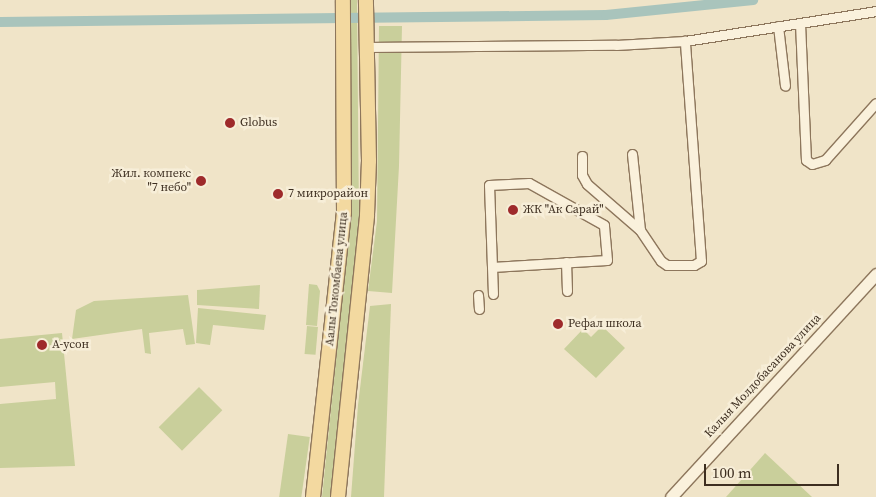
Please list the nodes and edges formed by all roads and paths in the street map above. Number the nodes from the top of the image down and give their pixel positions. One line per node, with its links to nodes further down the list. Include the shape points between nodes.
1 (343, 2): 20 (main road, Аалы Токомбаева улица, via 344,213)
2 (366, 2): 7 (main road, Аалы Токомбаева улица)
3 (876, 11): 4 (street)
4 (800, 23): 5 (street); 9 (street, via 807,161 816,164 824,160)
5 (778, 26): 6 (street); 8 (street)
6 (685, 41): 7 (street, via 616,45); 12 (street, via 702,261 694,265 666,265)
7 (366, 42): 21 (main road, Аалы Токомбаева улица, via 367,215)
8 (785, 86)
9 (876, 103)
10 (632, 154): 12 (street)
11 (582, 156): 12 (street, via 582,175 586,184)
12 (640, 230)
13 (566, 262): 14 (street); 14 (street, via 607,260 604,224 529,183 489,185); 16 (street)
14 (492, 266): 17 (street)
15 (876, 274): 22 (street, Калыя Молдобасанова улица)
16 (567, 291)
17 (493, 294)
18 (478, 295): 19 (street)
19 (479, 309)
20 (313, 497)
21 (338, 497)
22 (671, 497)

